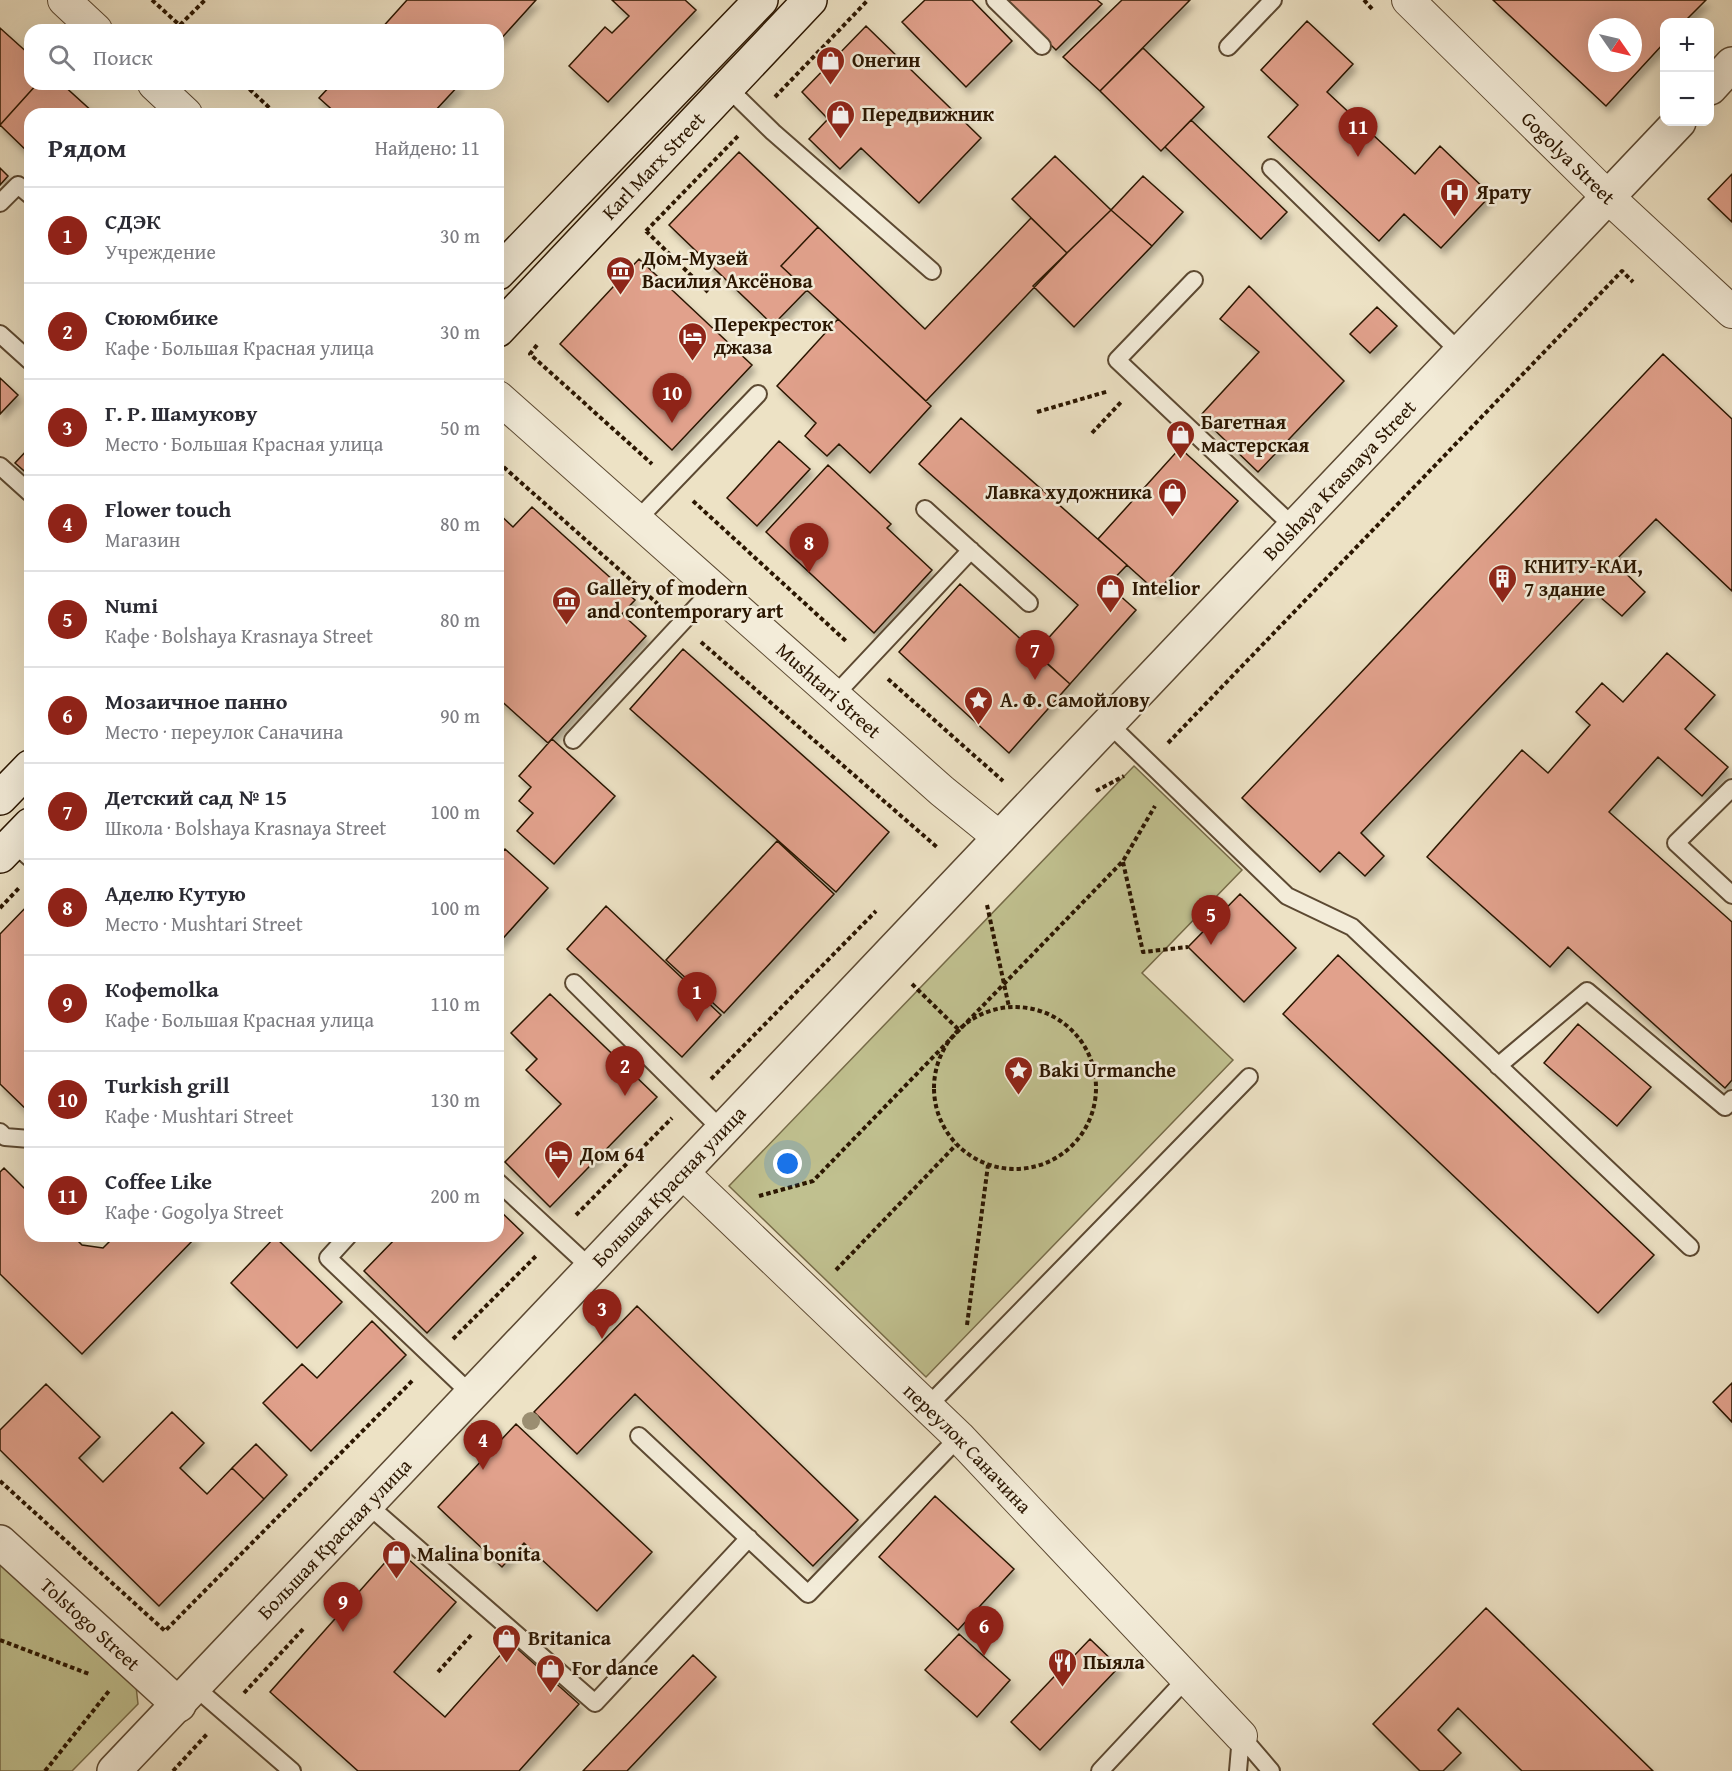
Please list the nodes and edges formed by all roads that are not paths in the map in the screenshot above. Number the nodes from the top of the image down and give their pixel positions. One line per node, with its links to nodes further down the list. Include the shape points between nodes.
1 (64, 0): 7 (street)
2 (761, 0): 20 (street, Karl Marx Street)
3 (810, 0): 12 (street, Karl Marx Street)
4 (995, 0): 8 (lane)
5 (1273, 0): 9 (lane)
6 (1408, 0): 18 (street, Gogolya Street)
7 (90, 24)
8 (1042, 46)
9 (1228, 47)
10 (1732, 64): 11 (street)
11 (1714, 84)
12 (728, 88): 21 (lane); 24 (street, Karl Marx Street)
13 (160, 90): 14 (street)
14 (179, 108)
15 (1675, 126): 18 (street, Bolshaya Krasnaya Street)
16 (1271, 168): 26 (lane)
17 (24, 190): 19 (lane, via 18,185)
18 (1609, 198): 23 (street, Gogolya Street); 26 (street, Bolshaya Krasnaya Street)
19 (0, 203)
20 (504, 267)
21 (932, 271)
22 (1194, 280): 34 (lane, via 1117,360)
23 (1732, 312)
24 (504, 324)
25 (0, 334): 27 (lane)
26 (1461, 354): 34 (street, Bolshaya Krasnaya Street)
27 (24, 355)
28 (758, 394): 33 (lane)
29 (504, 402): 33 (street, Mushtari Street)
30 (0, 466): 31 (lane)
31 (24, 488)
32 (926, 509): 35 (lane)
33 (636, 521): 36 (street, Mushtari Street)
34 (1295, 528): 39 (street, Bolshaya Krasnaya Street)
35 (971, 550): 37 (lane); 38 (lane)
36 (713, 589): 38 (street, Mushtari Street); 40 (lane)
37 (1029, 603)
38 (834, 696): 44 (street, Mushtari Street)
39 (1109, 724): 44 (street, Bolshaya Krasnaya Street); 47 (lane, via 1287,896 1352,927)
40 (573, 740)
41 (24, 772): 43 (street)
42 (1732, 788): 45 (lane, via 1676,843)
43 (0, 798)
44 (1000, 838): 50 (street, Большая Красная улица)
45 (1732, 895)
46 (574, 983): 50 (lane)
47 (1498, 1066): 49 (lane, via 1587,991 1725,1107); 56 (lane)
48 (1249, 1077): 59 (lane)
49 (1732, 1099)
50 (723, 1131): 53 (street, Большая Красная улица)
51 (0, 1132): 52 (lane, via 5,1137)
52 (24, 1139)
53 (683, 1173): 57 (street, Большая Красная улица); 59 (street, переулок Саначина)
54 (504, 1188): 57 (lane)
55 (343, 1242): 58 (lane, via 328,1258)
56 (1690, 1247)
57 (592, 1269): 58 (street, Большая Красная улица)
58 (472, 1395): 62 (street, Большая Красная улица)
59 (927, 1407): 61 (street, переулок Саначина)
60 (639, 1436): 63 (lane)
61 (959, 1437): 63 (lane, via 808,1594); 65 (street, переулок Саначина)
62 (368, 1505): 63 (lane, via 595,1703); 66 (street, Большая Красная улица)
63 (749, 1538)
64 (0, 1542): 66 (street, Tolstogo Street)
65 (1187, 1678): 67 (street, переулок Саначина); 70 (lane)
66 (187, 1697): 68 (street, Большая Красная улица); 69 (lane, via 226,1713)
67 (1241, 1736): 71 (lane); 72 (lane)
68 (114, 1771)
69 (292, 1771)
70 (1100, 1771)
71 (1238, 1771)
72 (1271, 1771)

